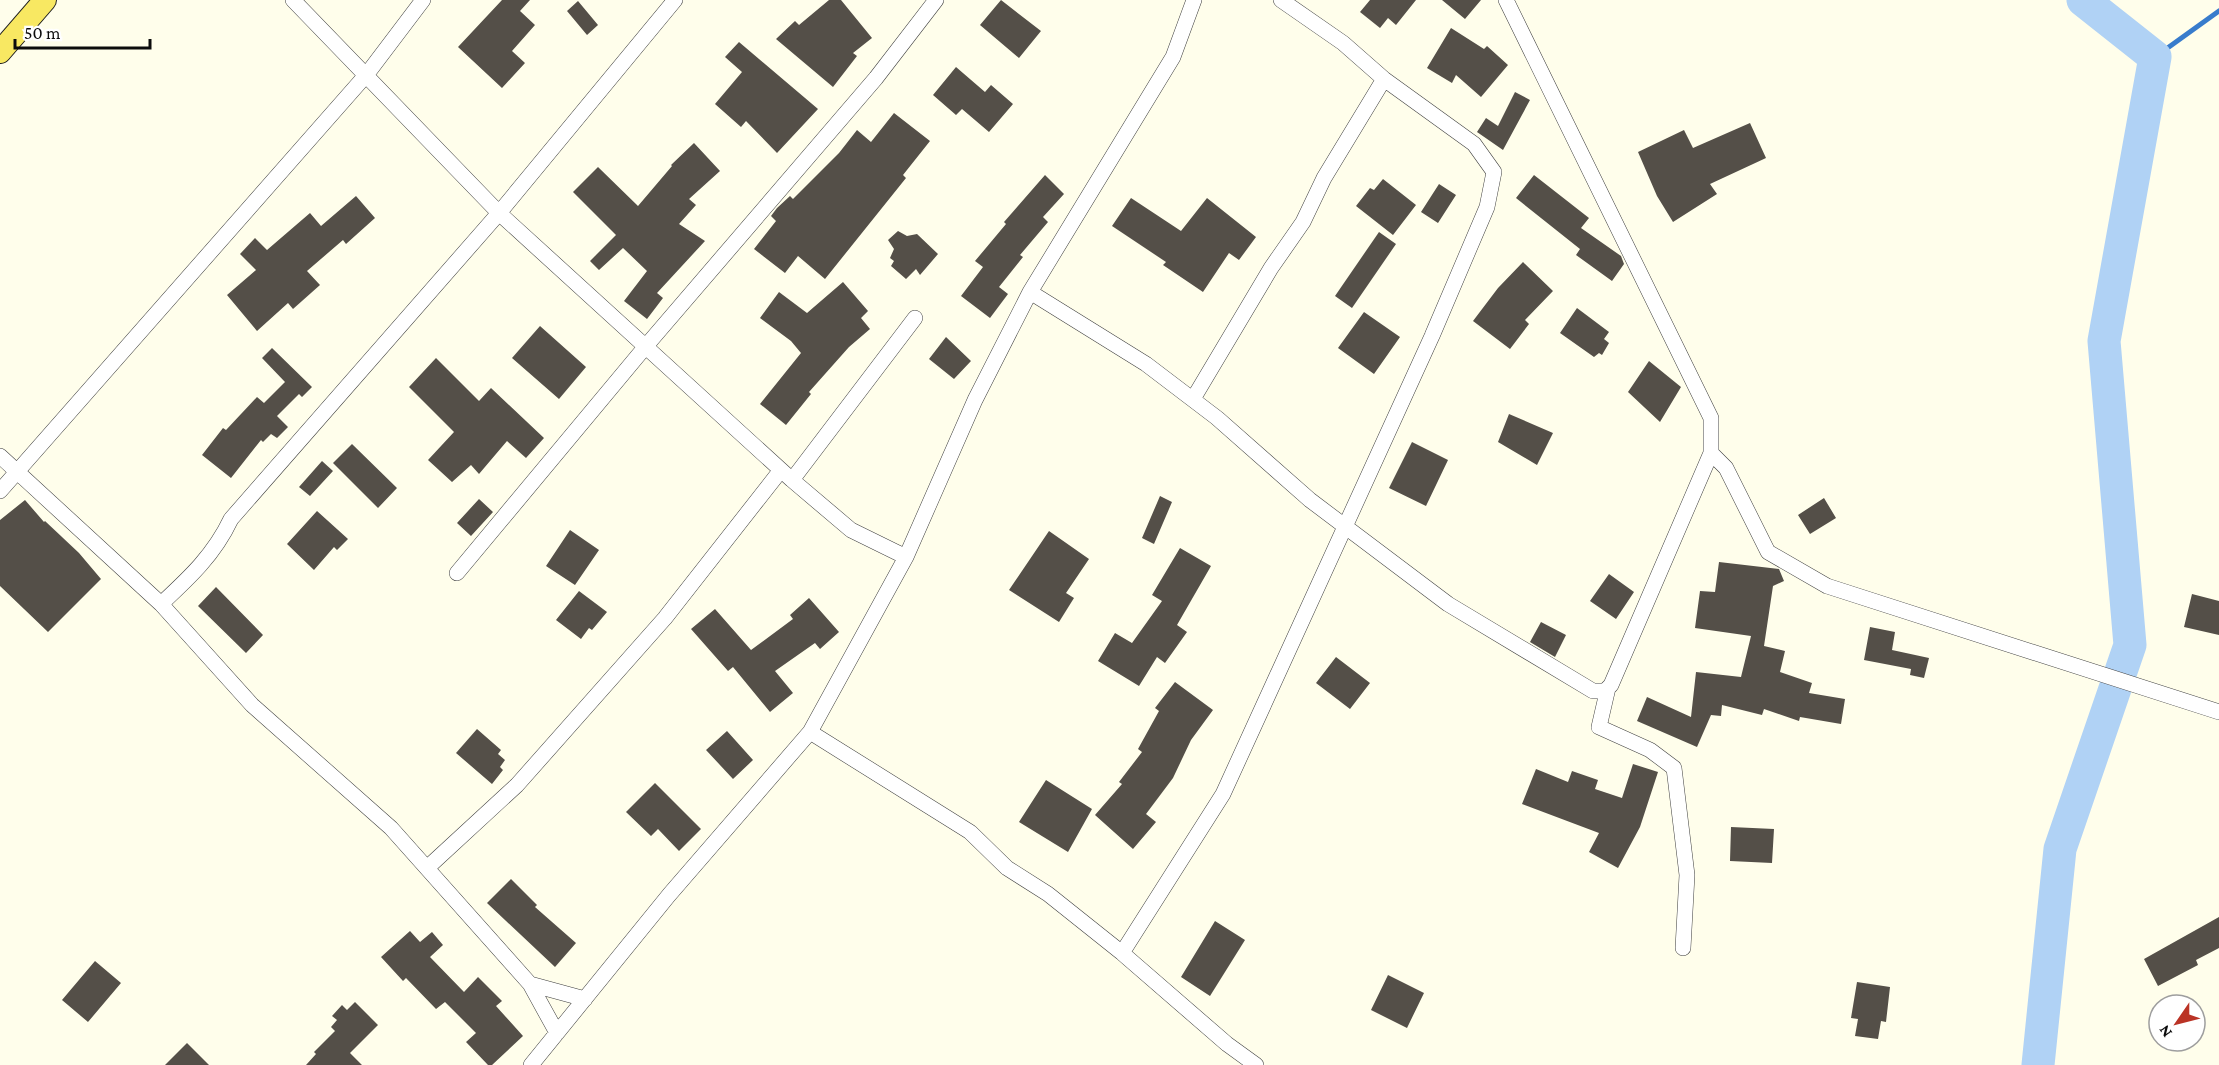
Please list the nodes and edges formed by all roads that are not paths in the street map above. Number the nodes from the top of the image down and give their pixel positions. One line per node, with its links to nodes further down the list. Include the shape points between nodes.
1 (26, 0): 10 (main road)
2 (45, 0): 11 (main road)
3 (293, 0): 12 (street)
4 (423, 0): 12 (street)
5 (675, 0): 14 (street)
6 (936, 0): 17 (street, via 876,78)
7 (1194, 0): 15 (street, via 1173,57)
8 (1281, 0): 13 (street, via 1343,43)
9 (1506, 0): 19 (street, via 1697,386 1711,418)
10 (0, 31)
11 (0, 52)
12 (367, 74): 14 (street); 22 (street)
13 (1384, 78): 18 (street, via 1324,178 1303,222); 25 (street, via 1474,144 1494,172 1488,207)
14 (499, 213): 17 (street); 28 (street, via 231,519 199,570)
15 (1030, 292): 18 (street, via 1146,364); 26 (street, via 975,400)
16 (915, 318): 23 (street)
17 (646, 346): 21 (street); 27 (street)
18 (1193, 399): 25 (street)
19 (1711, 453): 29 (street); 30 (street, via 1726,468 1768,552 1827,586)
20 (0, 456): 22 (street)
21 (781, 470): 23 (street); 32 (street, via 664,618 517,785)
22 (18, 473): 24 (street); 28 (street)
23 (792, 480): 26 (street, via 851,530)
24 (0, 491)
25 (1344, 526): 29 (street, via 1448,604 1522,651 1593,691); 34 (street, via 1223,794)
26 (906, 557): 31 (street)
27 (457, 573)
28 (160, 604): 32 (street, via 252,705 391,828)
29 (1608, 688): 33 (street, via 1599,728 1650,750 1674,768 1687,875)
30 (2219, 712)
31 (810, 732): 34 (street, via 970,832 1007,868 1048,894); 36 (street)
32 (427, 868): 35 (street)
33 (1683, 948)
34 (1122, 953): 39 (street)
35 (530, 984): 36 (street); 37 (street)
36 (585, 999): 37 (street)
37 (557, 1033): 38 (street)
38 (531, 1065)
39 (1256, 1065)

